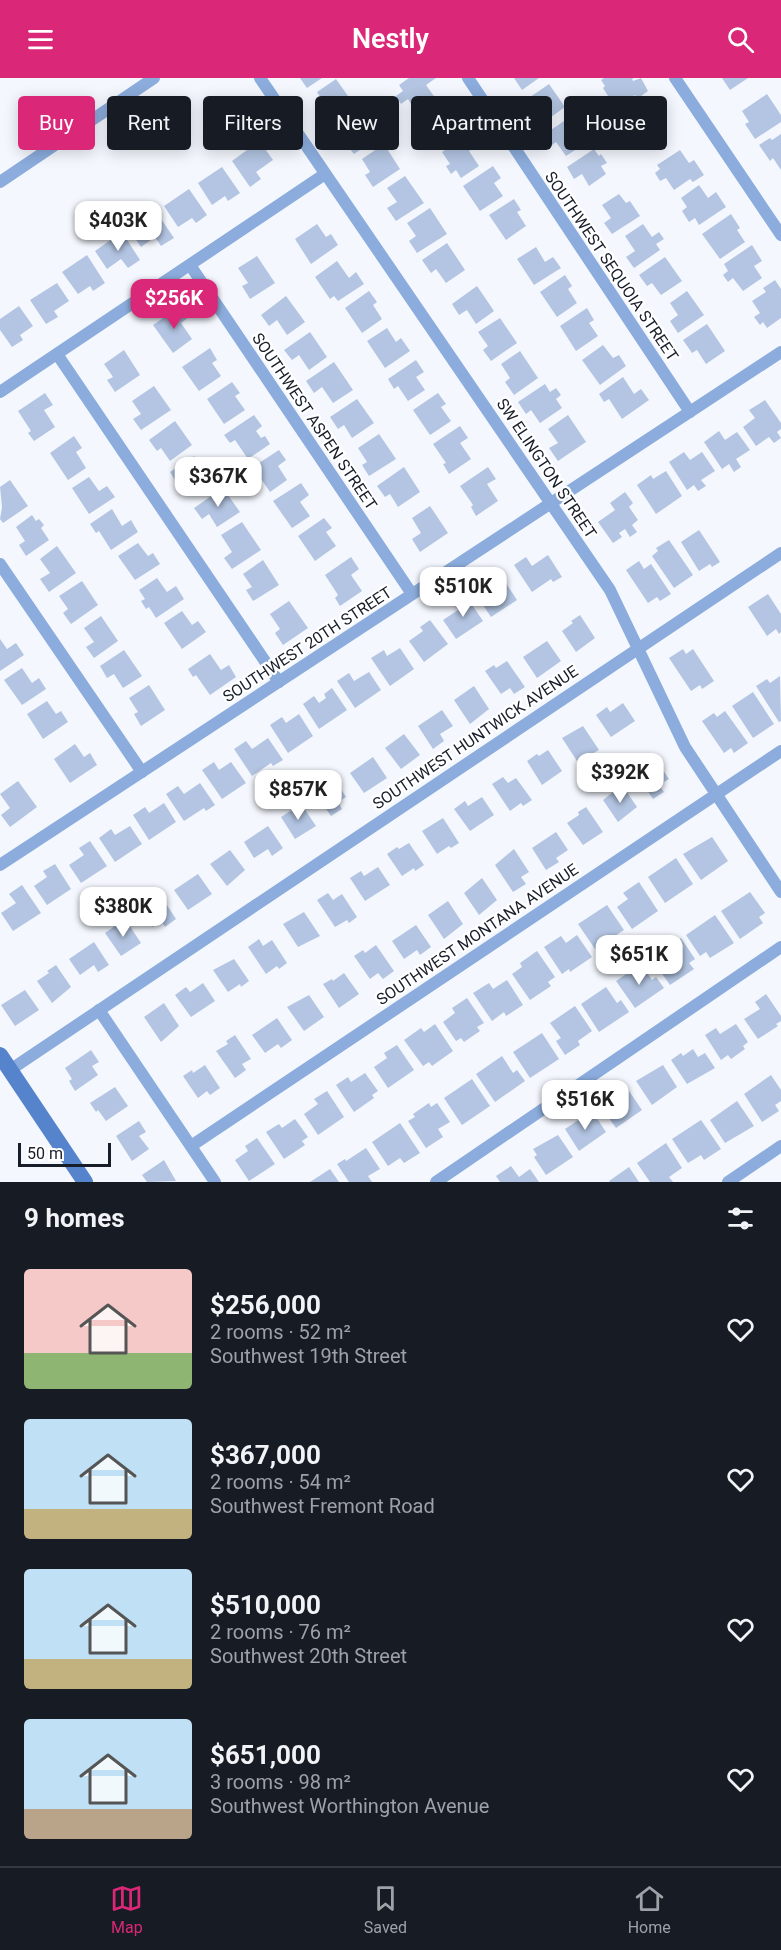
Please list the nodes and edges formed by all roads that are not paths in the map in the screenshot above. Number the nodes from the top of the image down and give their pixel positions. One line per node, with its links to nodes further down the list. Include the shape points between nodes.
1 (154, 78): 6 (street)
2 (260, 78): 5 (street, SW ELINGTON STREET)
3 (468, 78): 12 (street, SOUTHWEST SEQUOIA STREET)
4 (675, 78): 7 (street)
5 (325, 174): 8 (street); 13 (street, SW ELINGTON STREET)
6 (0, 182)
7 (781, 235)
8 (190, 266): 10 (street); 16 (street, SOUTHWEST ASPEN STREET)
9 (781, 352): 12 (street, SOUTHWEST 20TH STREET)
10 (57, 354): 11 (street); 18 (street)
11 (0, 392)
12 (690, 412): 13 (street, SOUTHWEST 20TH STREET)
13 (551, 503): 16 (street, SOUTHWEST 20TH STREET); 17 (street, SW ELINGTON STREET, via 610,590)
14 (781, 554): 17 (street, SOUTHWEST HUNTWICK AVENUE)
15 (0, 564): 20 (street)
16 (412, 594): 18 (street, SOUTHWEST 20TH STREET)
17 (638, 648): 21 (street, SW ELINGTON STREET, via 685,747); 25 (street, SOUTHWEST HUNTWICK AVENUE)
18 (279, 682): 20 (street, SOUTHWEST 20TH STREET)
19 (781, 751): 21 (street, SOUTHWEST MONTANA AVENUE)
20 (142, 772): 22 (street, SOUTHWEST 20TH STREET)
21 (716, 794): 23 (street, SW ELINGTON STREET); 28 (street, SOUTHWEST MONTANA AVENUE)
22 (1, 861)
23 (781, 892)
24 (781, 947): 32 (street)
25 (99, 1010): 27 (street, SOUTHWEST HUNTWICK AVENUE); 28 (street)
26 (0, 1055): 27 (street)
27 (10, 1070): 30 (street)
28 (191, 1146): 31 (street)
29 (781, 1146): 33 (street)
30 (85, 1182)
31 (215, 1182)
32 (436, 1182)
33 (728, 1182)

